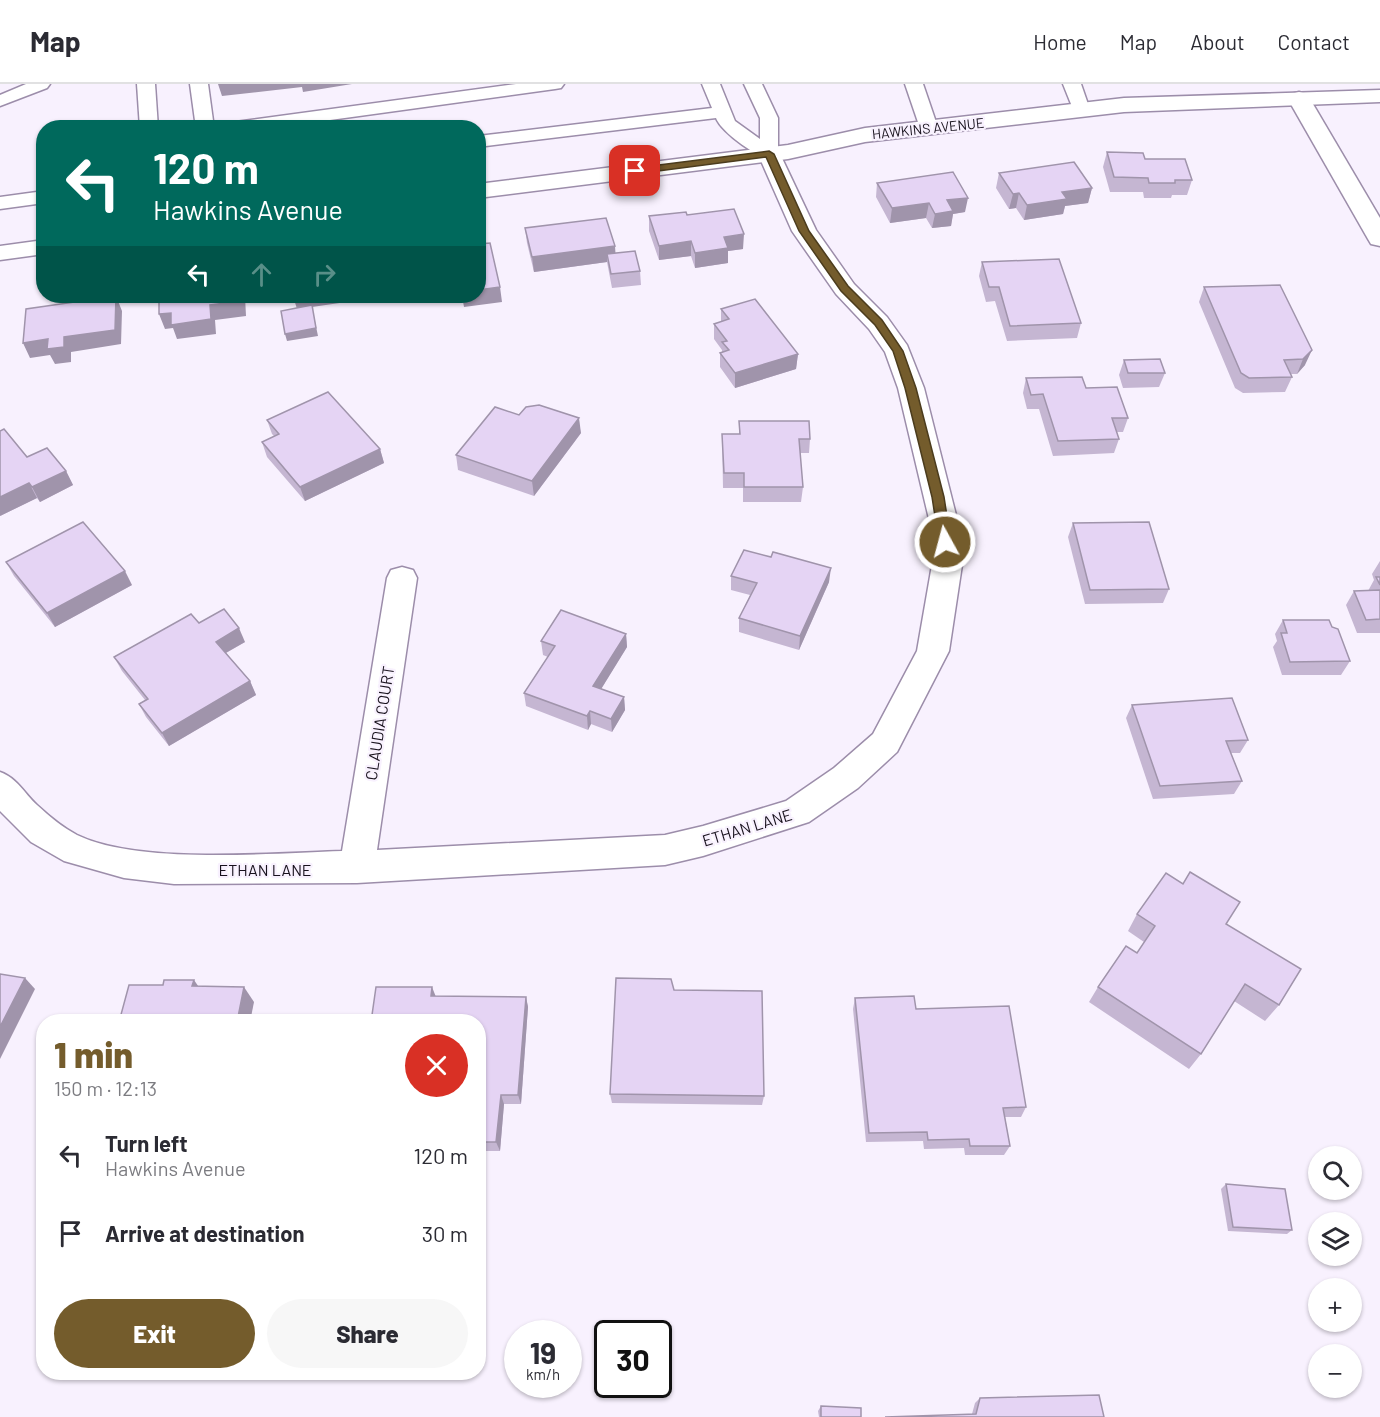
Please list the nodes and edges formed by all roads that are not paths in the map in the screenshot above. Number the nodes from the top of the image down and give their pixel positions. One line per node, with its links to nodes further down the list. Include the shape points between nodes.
1 (41, 84): 12 (lane)
2 (146, 84): 16 (lane)
3 (199, 84): 17 (lane)
4 (555, 84): 9 (lane)
5 (711, 84): 14 (lane)
6 (753, 84): 21 (lane, via 769,118)
7 (914, 84): 19 (lane)
8 (1072, 84): 13 (lane)
9 (528, 86): 18 (lane)
10 (1380, 96): 11 (street, HAWKINS AVENUE)
11 (1310, 99): 13 (street, HAWKINS AVENUE); 15 (street); 25 (street)
12 (0, 101)
13 (1081, 110): 19 (street, HAWKINS AVENUE)
14 (721, 112): 20 (lane); 21 (lane, via 727,124)
15 (1380, 112)
16 (148, 120)
17 (204, 120)
18 (305, 120)
19 (929, 128): 21 (street, HAWKINS AVENUE, via 866,135)
20 (486, 140)
21 (769, 154): 22 (street, HAWKINS AVENUE); 30 (street, ETHAN LANE, via 804,231 845,289 878,322 898,351 943,519 947,565 933,651 885,743 846,778 797,812 704,841 664,850)
22 (486, 190)
23 (36, 197): 24 (lane)
24 (0, 203)
25 (1380, 239)
26 (36, 248): 27 (street)
27 (0, 253)
28 (402, 578): 30 (street, CLAUDIA COURT)
29 (0, 786): 30 (street, ETHAN LANE, via 14,805 43,831 75,849 117,861 169,869)
30 (357, 868)

